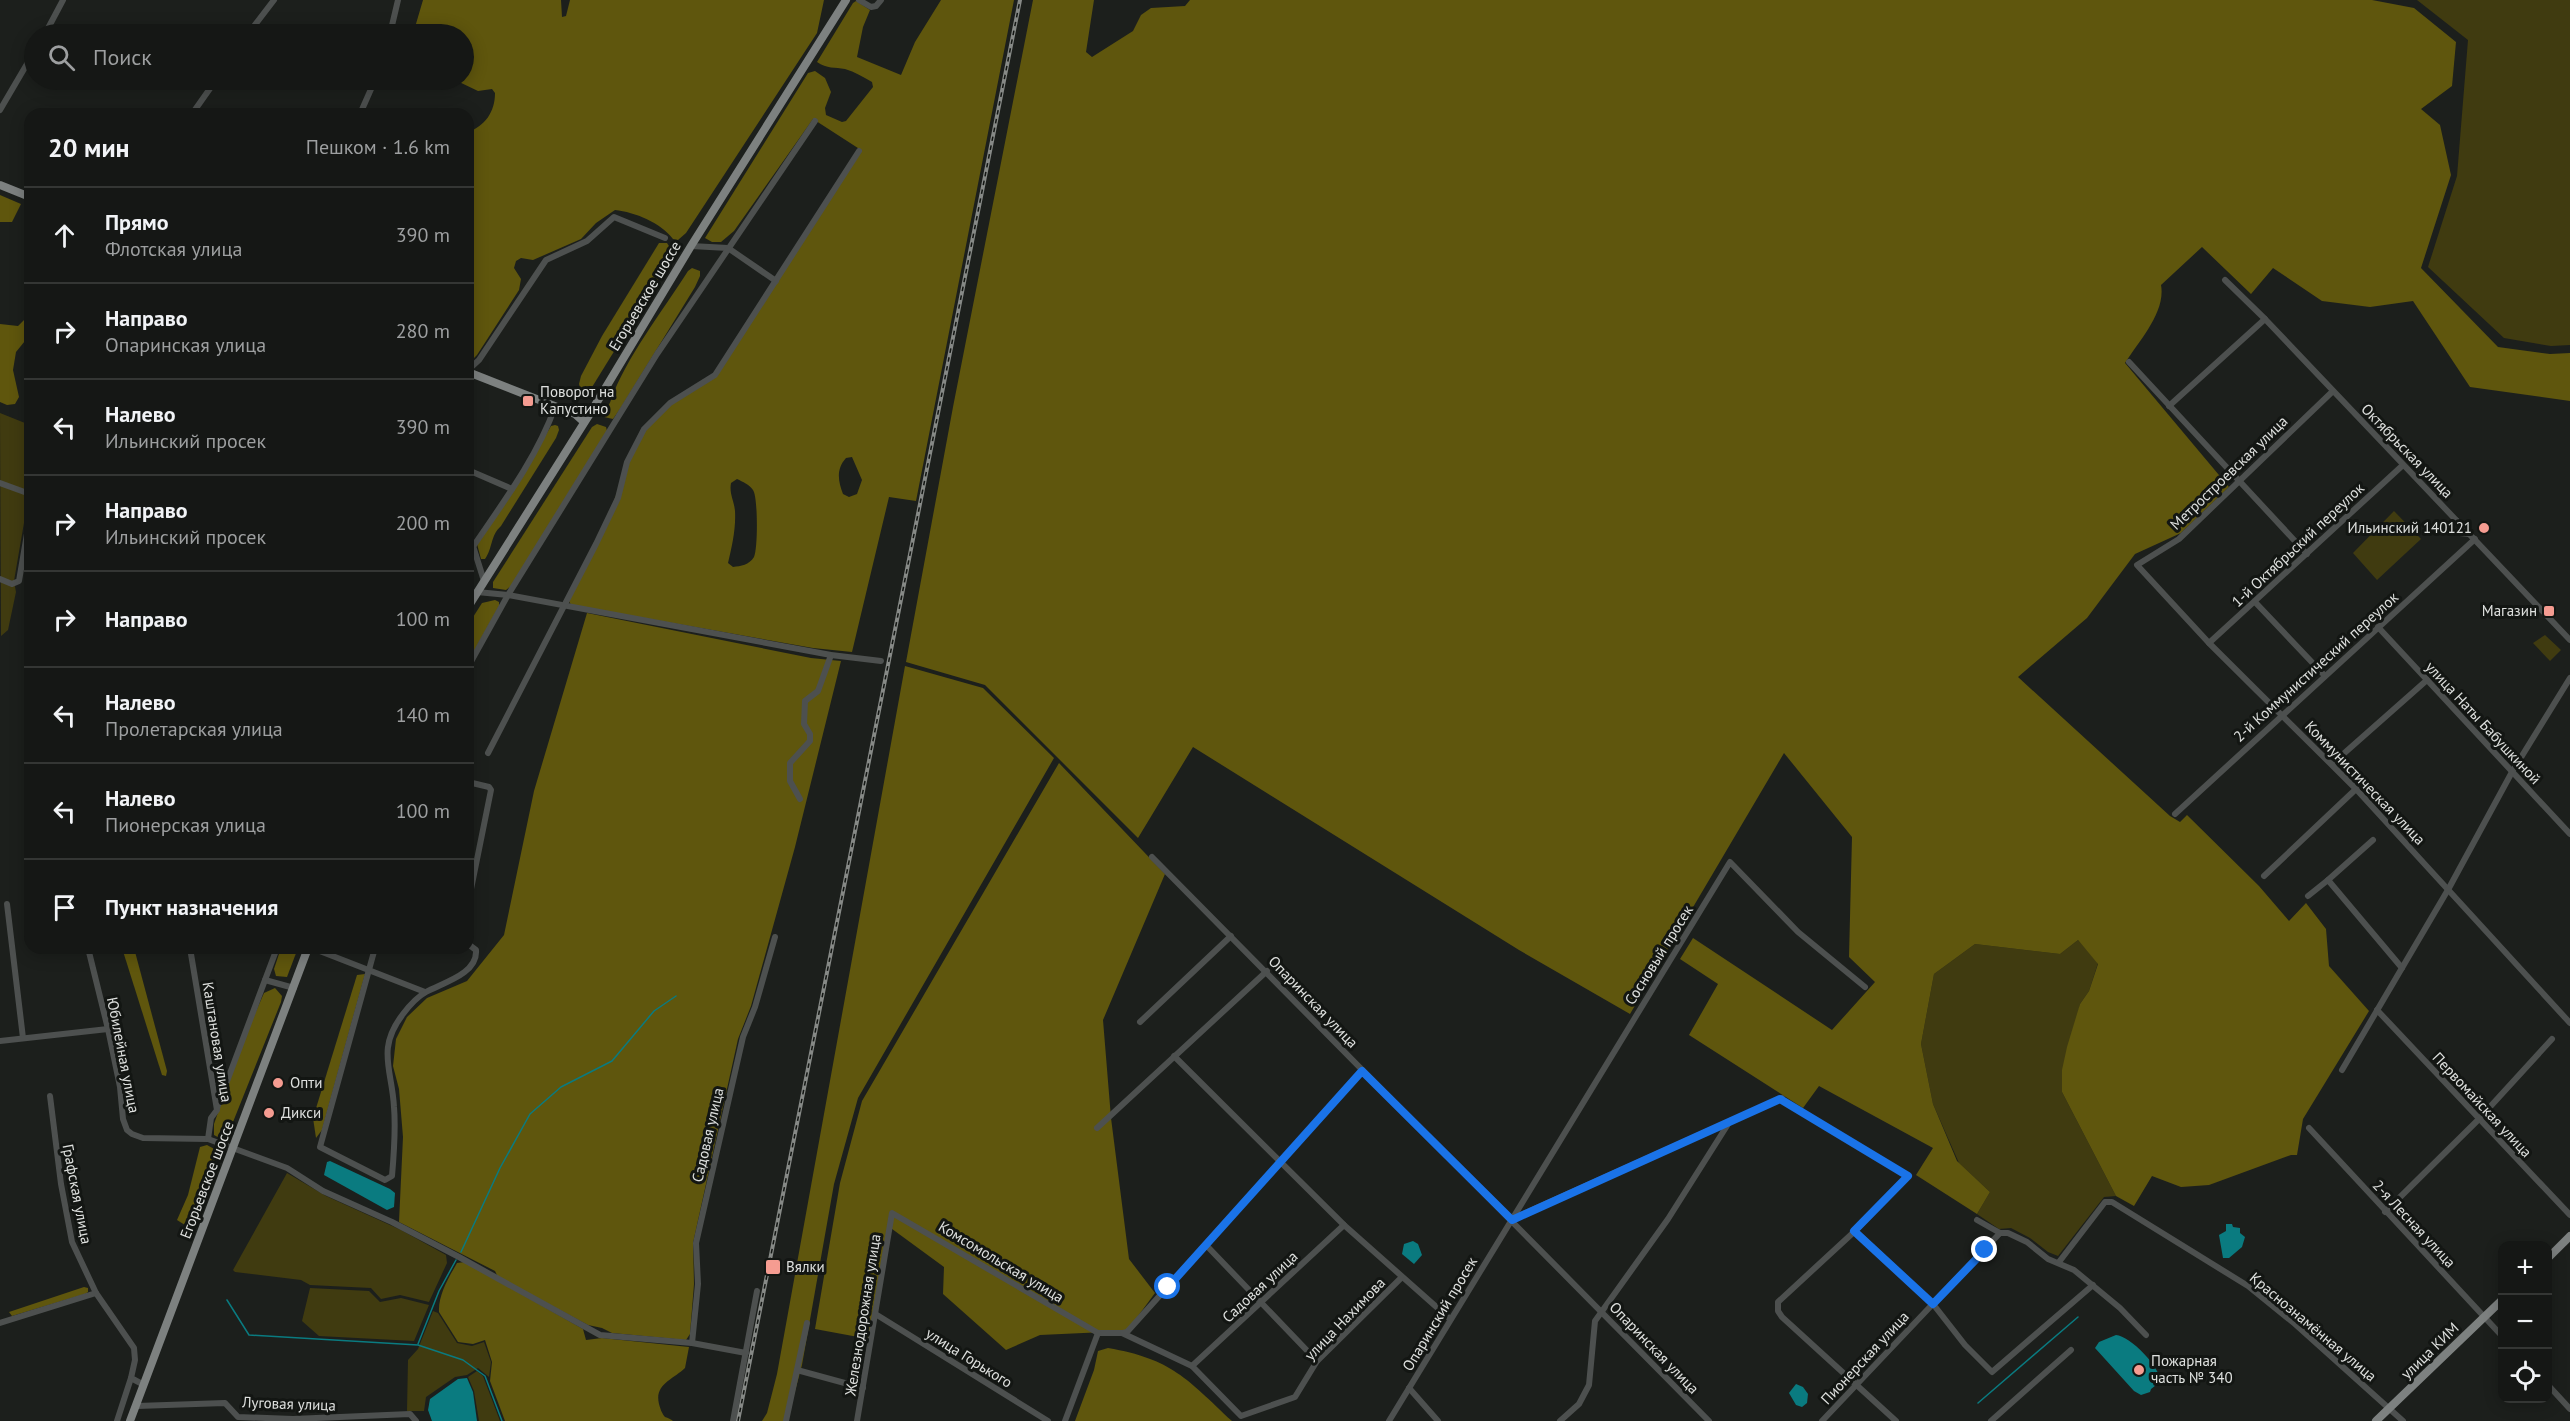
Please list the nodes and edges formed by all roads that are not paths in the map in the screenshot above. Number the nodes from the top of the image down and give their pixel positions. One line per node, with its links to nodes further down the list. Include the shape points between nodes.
1 (63, 0): 7 (street)
2 (274, 0): 8 (street)
3 (398, 0): 9 (street)
4 (846, 0): 21 (main road, Егорьевское шоссе)
5 (859, 0): 6 (street, via 871,7)
6 (881, 0)
7 (50, 24)
8 (256, 24)
9 (392, 24)
10 (24, 69): 15 (street)
11 (209, 90): 13 (street)
12 (371, 90): 14 (street)
13 (196, 108)
14 (363, 108)
15 (0, 110)
16 (815, 121): 22 (street)
17 (859, 151): 24 (street)
18 (0, 185): 19 (main road)
19 (24, 195)
20 (665, 238): 27 (street, via 615,217 587,241 546,260)
21 (691, 246): 22 (street); 32 (main road, Егорьевское шоссе)
22 (728, 248): 24 (street); 49 (street, via 657,354)
23 (2224, 280): 25 (street, Октябрьская улица)
24 (776, 281): 52 (street, via 714,375 670,403 644,429 627,462 618,498 567,597)
25 (2265, 319): 29 (street, Октябрьская улица); 30 (street)
26 (2129, 362): 30 (street)
27 (474, 365)
28 (474, 373): 31 (main road)
29 (2333, 391): 33 (street, Октябрьская улица); 35 (street, Метростроевская улица)
30 (2169, 406): 35 (street)
31 (555, 407): 32 (main road); 37 (street)
32 (585, 422): 47 (main road, Егорьевское шоссе)
33 (2403, 465): 39 (street, Октябрьская улица); 44 (street, 1-й Октябрьский переулок)
34 (474, 473): 37 (street)
35 (2239, 481): 44 (street); 45 (street, Метростроевская улица, via 2179,539)
36 (0, 483): 38 (street)
37 (512, 489): 42 (street)
38 (24, 492)
39 (2457, 521): 40 (street, Октябрьская улица); 40 (street, via 2451,532)
40 (2472, 537): 53 (street, 2-й Коммунистический переулок); 54 (street, Октябрьская улица)
41 (24, 545): 46 (street, via 16,583)
42 (474, 545)
43 (474, 549): 47 (street)
44 (2307, 555): 51 (street, 1-й Октябрьский переулок)
45 (2136, 565): 55 (street, Коммунистическая улица)
46 (0, 579)
47 (484, 581): 48 (main road, Егорьевское шоссе)
48 (477, 592): 49 (street); 50 (main road, Егорьевское шоссе)
49 (508, 594): 52 (street); 57 (street)
50 (474, 597)
51 (2255, 602): 55 (street, 1-й Октябрьский переулок); 59 (street)
52 (566, 606): 56 (street); 63 (street)
53 (2378, 627): 59 (street, 2-й Коммунистический переулок); 61 (street, улица Наты Бабушкиной)
54 (2570, 640)
55 (2209, 643): 62 (street, Коммунистическая улица)
56 (831, 655): 58 (street); 68 (street, via 818,691 806,701 804,724 810,741 790,764 790,781)
57 (474, 656)
58 (881, 661)
59 (2325, 676): 62 (street, 2-й Коммунистический переулок)
60 (2570, 678): 65 (street)
61 (2427, 680): 64 (street); 65 (street, улица Наты Бабушкиной)
62 (2282, 714): 64 (street, Коммунистическая улица); 69 (street, 2-й Коммунистический переулок)
63 (488, 753)
64 (2332, 764): 67 (street, Коммунистическая улица)
65 (2512, 772): 70 (street, улица Наты Бабушкиной); 76 (street)
66 (474, 783): 73 (street, via 490,790)
67 (2356, 789): 74 (street); 76 (street, Коммунистическая улица)
68 (800, 799)
69 (2175, 814)
70 (2570, 834)
71 (2373, 840): 75 (street)
72 (1152, 857): 79 (street, Опаринская улица)
73 (474, 873)
74 (2264, 876)
75 (2328, 880): 77 (street); 88 (street)
76 (2448, 888): 88 (street); 96 (street, Коммунистическая улица)
77 (2308, 896)
78 (7, 904): 99 (street)
79 (1232, 936): 90 (street, Опаринская улица); 97 (street)
80 (775, 937): 143 (street, Садовая улица, via 743,1037 696,1243 698,1284)
81 (474, 948): 94 (street, via 476,955 466,970 450,982)
82 (89, 954): 98 (street, Юбилейная улица)
83 (191, 954): 106 (street, Каштановая улица)
84 (275, 954): 91 (street)
85 (308, 954): 93 (main road, Егорьевское шоссе)
86 (326, 954): 89 (street)
87 (373, 954): 89 (street)
88 (2402, 968): 95 (street)
89 (368, 970): 94 (street); 94 (street, via 320,1147 385,1180 392,1176 395,1136 386,1051 401,1016)
90 (1267, 971): 102 (street); 104 (street, Опаринская улица)
91 (265, 980): 93 (street); 106 (street)
92 (1865, 987): 117 (street, Сосновый просек, via 1798,932 1730,862)
93 (294, 988): 112 (main road, Егорьевское шоссе)
94 (425, 992)
95 (2377, 1010): 103 (street); 107 (street, Первомайская улица)
96 (2569, 1021)
97 (1140, 1022)
98 (108, 1029): 99 (street); 111 (street, Юбилейная улица, via 127,1130 143,1138)
99 (23, 1038): 101 (street)
100 (2552, 1039): 107 (street)
101 (0, 1041)
102 (1174, 1056): 109 (street); 113 (street)
103 (2342, 1070)
104 (1362, 1071): 113 (street); 117 (street, Опаринская улица)
105 (50, 1096): 129 (street, Графская улица, via 72,1242)
106 (217, 1110): 111 (street, Каштановая улица, via 211,1118)
107 (2478, 1120): 114 (street); 116 (street, Первомайская улица)
108 (1730, 1121): 117 (street); 120 (street, via 1781,1099 1908,1176); 133 (street, via 1668,1219)
109 (1097, 1128)
110 (2309, 1128): 114 (street, 2-я Лесная улица)
111 (208, 1139): 112 (street, Юбилейная улица)
112 (233, 1147): 143 (street, Юбилейная улица, via 287,1168 323,1191 392,1222 600,1335); 150 (main road, Егорьевское шоссе)
113 (1281, 1162): 119 (street); 123 (street)
114 (2385, 1212): 135 (street, 2-я Лесная улица)
115 (892, 1213): 134 (street, Железнодорожная улица); 140 (street, Комсомольская улица)
116 (2570, 1215)
117 (1512, 1220): 133 (street, Опаринская улица); 136 (street, Опаринский просек)
118 (1977, 1220): 121 (street)
119 (1344, 1225): 126 (street); 130 (street, Садовая улица)
120 (1854, 1231): 131 (street); 151 (street, via 1778,1302 1778,1311)
121 (2000, 1233): 125 (street, via 2008,1233); 131 (street, Пионерская улица)
122 (2570, 1236): 124 (main road)
123 (1206, 1245): 130 (street); 141 (street)
124 (2552, 1253)
125 (2059, 1262): 127 (street); 156 (street, Краснознамённая улица, via 2105,1202 2112,1202 2247,1286)
126 (1401, 1278): 136 (street); 146 (street, улица Нахимова)
127 (2093, 1285): 131 (street, via 1992,1372); 142 (street)
128 (757, 1291): 145 (street)
129 (96, 1293): 137 (street); 149 (street, Графская улица, via 134,1348)
130 (1260, 1303): 146 (street); 147 (street, Садовая улица)
131 (1933, 1304): 151 (street, Пионерская улица)
132 (2498, 1304): 135 (main road, улица КИМ)
133 (1602, 1312): 171 (street, via 1595,1321 1589,1385 1579,1404); 172 (street, Опаринская улица)
134 (876, 1315): 152 (street, Железнодорожная улица); 167 (street, улица Горького)
135 (2485, 1317): 139 (street, 2-я Лесная улица); 156 (main road, улица КИМ)
136 (1450, 1319): 153 (street, Опаринский просек)
137 (0, 1323)
138 (807, 1323): 148 (street)
139 (2498, 1332)
140 (1098, 1333): 141 (street, улица Нахимова); 168 (street)
141 (1122, 1333): 147 (street, улица Нахимова)
142 (2145, 1335)
143 (692, 1343): 145 (street, Юбилейная улица)
144 (2071, 1350): 175 (street)
145 (746, 1353): 164 (street)
146 (1317, 1361): 147 (street, улица Нахимова, via 1295,1397 1241,1416)
147 (1192, 1366)
148 (797, 1370): 152 (street); 165 (street)
149 (131, 1378): 150 (street); 161 (street, Графская улица)
150 (144, 1385): 155 (main road, Егорьевское шоссе)
151 (1855, 1386): 173 (street, Пионерская улица); 174 (street)
152 (864, 1388): 166 (street, Железнодорожная улица)
153 (1410, 1388): 169 (street, Опаринский просек); 170 (street)
154 (2552, 1390): 157 (street)
155 (136, 1406): 158 (street, Луговая улица, via 225,1403); 162 (main road, Егорьевское шоссе)
156 (2390, 1407): 176 (main road, улица КИМ); 177 (street, Краснознамённая улица)
157 (2570, 1409)
158 (237, 1419): 159 (street, Луговая улица)
159 (293, 1420): 160 (street, Луговая улица)
160 (338, 1420): 163 (street, Луговая улица, via 410,1414)
161 (117, 1421)
162 (130, 1421)
163 (416, 1421)
164 (733, 1421)
165 (786, 1421)
166 (857, 1421)
167 (1048, 1421)
168 (1065, 1421)
169 (1389, 1421)
170 (1438, 1421)
171 (1560, 1421)
172 (1709, 1421)
173 (1822, 1421)
174 (1896, 1421)
175 (1991, 1421)
176 (2376, 1421)
177 (2403, 1421)

